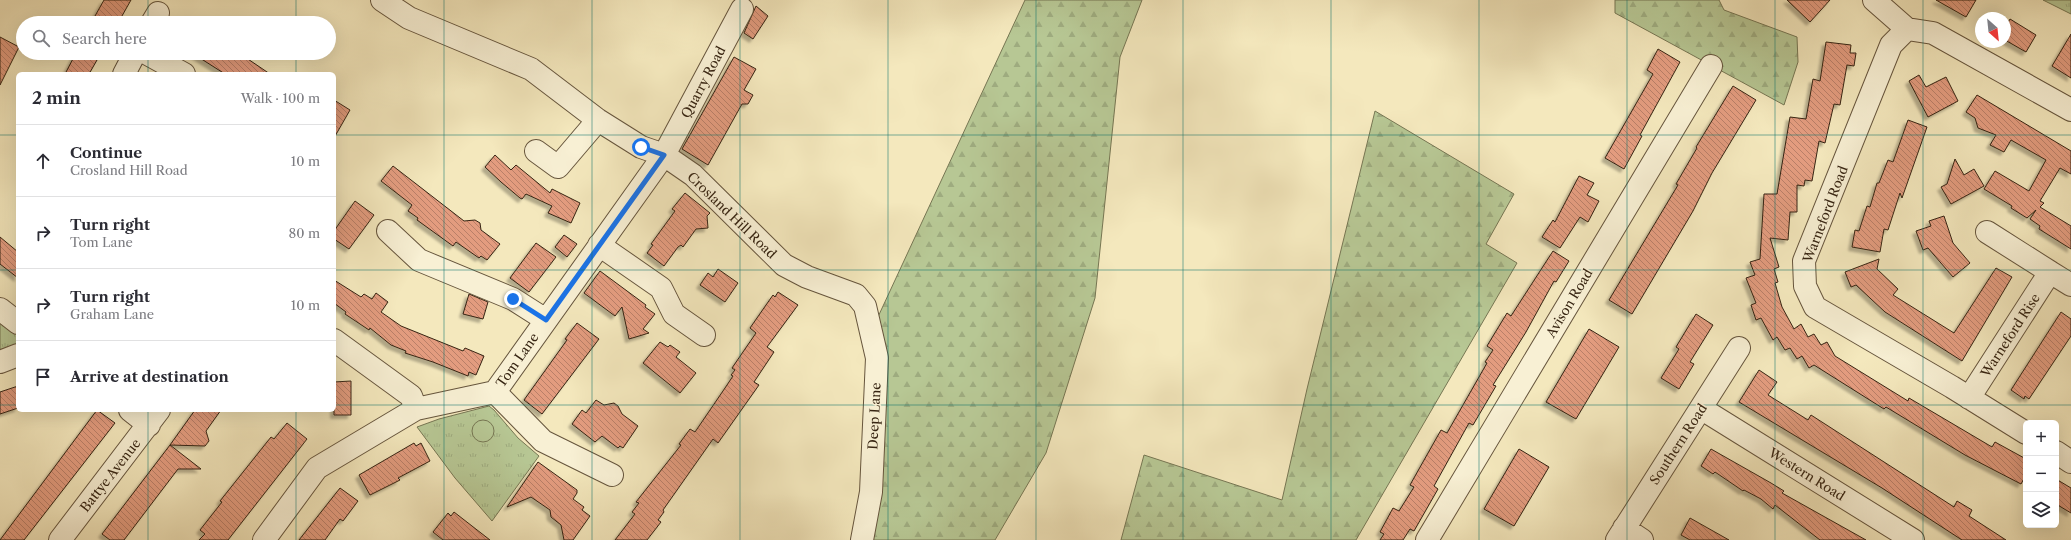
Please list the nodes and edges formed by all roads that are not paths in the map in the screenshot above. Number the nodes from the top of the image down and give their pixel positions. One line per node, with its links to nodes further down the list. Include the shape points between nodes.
1 (382, 0): 11 (street, Crosland Hill Road, via 409,18 531,69)
2 (1874, 0): 4 (street)
3 (742, 9): 13 (street, Quarry Road)
4 (1907, 29): 10 (street, via 1933,33); 29 (street, Warneford Road, via 1891,44 1804,261 1804,286 1815,307)
5 (131, 60): 8 (street)
6 (159, 60): 9 (street)
7 (1711, 66): 42 (street, Avison Road)
8 (125, 72)
9 (180, 72)
10 (2071, 110)
11 (598, 120): 12 (street, via 558,167); 13 (street, Crosland Hill Road, via 641,147)
12 (536, 151)
13 (664, 155): 16 (street, Tom Lane); 19 (street, Crosland Hill Road, via 693,176 784,265 807,277)
14 (388, 231): 21 (street, via 418,260 513,299)
15 (1988, 232): 17 (street)
16 (599, 245): 21 (street, Tom Lane); 23 (street, via 661,288 674,314)
17 (2050, 272): 18 (street); 29 (street, Warneford Rise)
18 (2071, 285)
19 (856, 295): 41 (street, Deep Lane, via 865,306 877,358 871,492)
20 (0, 309): 22 (street)
21 (546, 320): 28 (street, Tom Lane)
22 (16, 321)
23 (704, 335)
24 (336, 341): 30 (street, via 411,396)
25 (1739, 348): 31 (street, Southern Road)
26 (16, 356): 27 (street)
27 (0, 362)
28 (495, 392): 30 (street, Tom Lane); 37 (street, via 543,440)
29 (1969, 398): 34 (street, Warneford Road)
30 (416, 409): 40 (street, Tom Lane, via 318,468)
31 (1702, 409): 38 (street, Southern Road); 44 (street, Western Road)
32 (137, 412): 33 (street)
33 (154, 417): 39 (street, Battye Avenue)
34 (2023, 431)
35 (2059, 454): 36 (street)
36 (2071, 462)
37 (612, 475)
38 (1620, 534): 43 (street)
39 (60, 540)
40 (264, 540)
41 (862, 540)
42 (1427, 540)
43 (1642, 540)
44 (1913, 540)

